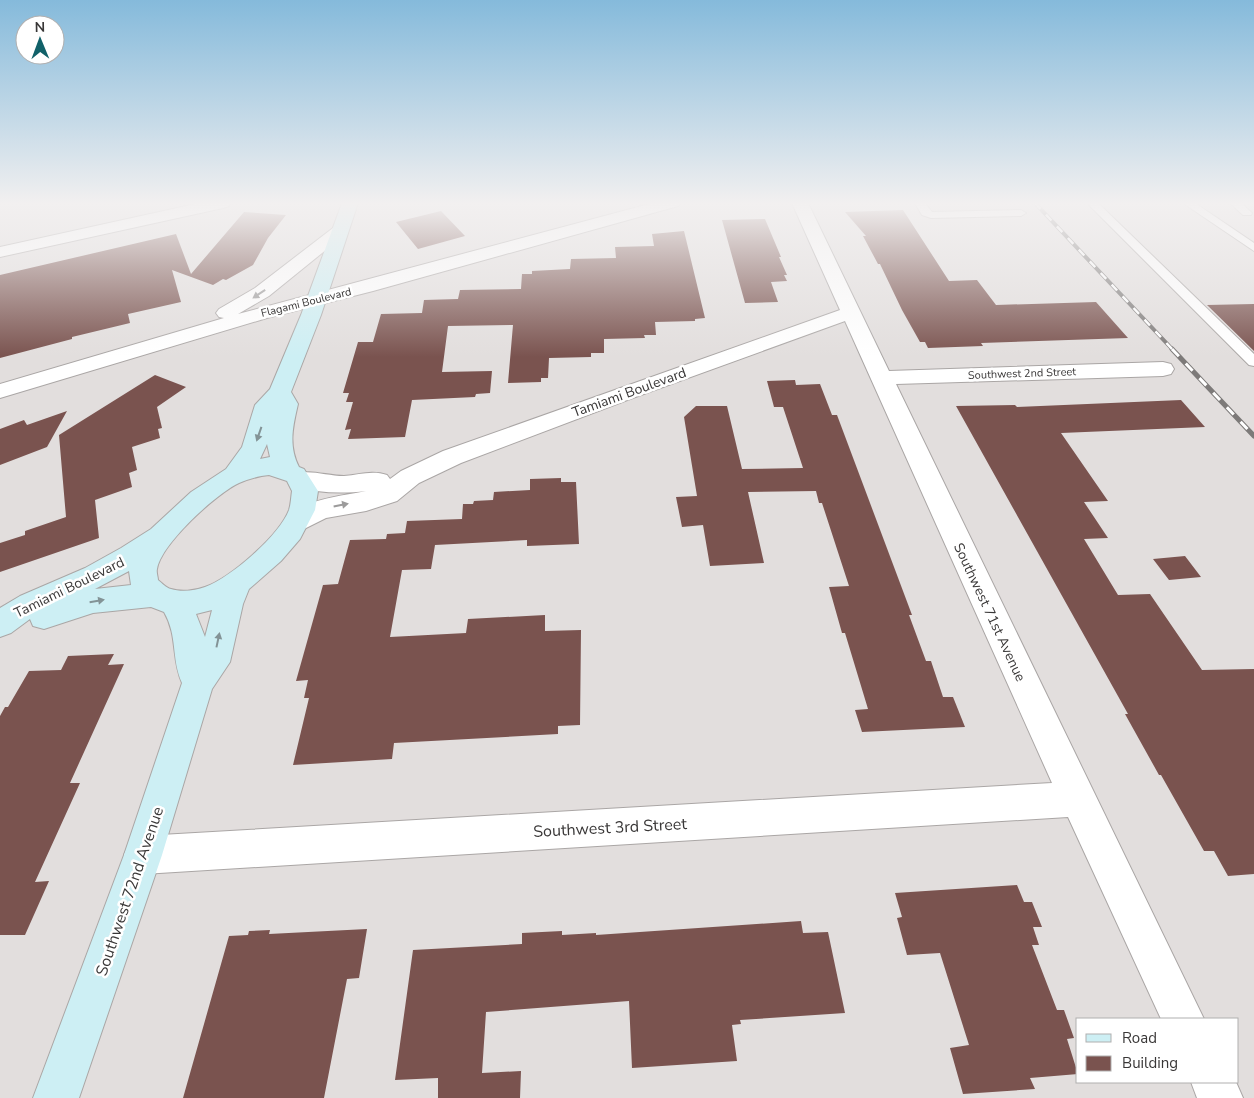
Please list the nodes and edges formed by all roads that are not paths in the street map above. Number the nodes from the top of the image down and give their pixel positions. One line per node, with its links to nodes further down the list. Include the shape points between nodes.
1 (310, 254): 8 (street, one-way to 8, via 262,292)
2 (331, 254): 6 (street)
3 (483, 254): 6 (street, Flagami Boulevard)
4 (823, 254): 7 (street, Southwest 71st Avenue)
5 (1144, 254): 9 (lane)
6 (315, 300): 8 (street, Flagami Boulevard); 13 (street)
7 (850, 313): 11 (street, Southwest 71st Avenue); 16 (street, Tamiami Boulevard, via 549,421)
8 (183, 337): 12 (street, Flagami Boulevard)
9 (1254, 362)
10 (1163, 369): 11 (street, Southwest 2nd Street)
11 (881, 378): 24 (street, Southwest 71st Avenue)
12 (0, 391)
13 (280, 392): 14 (street, via 287,404 278,444 280,456); 15 (street, one-way to 15, via 266,405 254,449)
14 (295, 474): 15 (street, via 270,466); 16 (street, Tamiami Boulevard, via 343,485); 17 (street, via 307,494)
15 (234, 476): 18 (street, via 193,503)
16 (410, 476): 17 (street, Tamiami Boulevard, one-way to 16, via 320,510 388,494)
17 (296, 523): 19 (street, via 279,545)
18 (163, 532): 20 (street, via 148,553 142,581 150,593); 21 (street, Tamiami Boulevard, via 112,568 15,612)
19 (239, 582): 20 (street, Tamiami Boulevard, via 210,598 191,602); 23 (street, Southwest 72nd Avenue, one-way to 19, via 214,662 228,604)
20 (164, 598): 22 (street, Tamiami Boulevard, one-way to 20, via 93,601); 23 (street, via 185,619 190,640 190,667)
21 (0, 624)
22 (0, 630)
23 (198, 683): 25 (street, Southwest 72nd Avenue)
24 (1078, 799): 25 (street, Southwest 3rd Street); 26 (street, Southwest 71st Avenue)
25 (143, 855): 28 (street, Southwest 72nd Avenue)
26 (1183, 1018)
27 (1213, 1083): 29 (street)
28 (56, 1098)
29 (1220, 1098)

